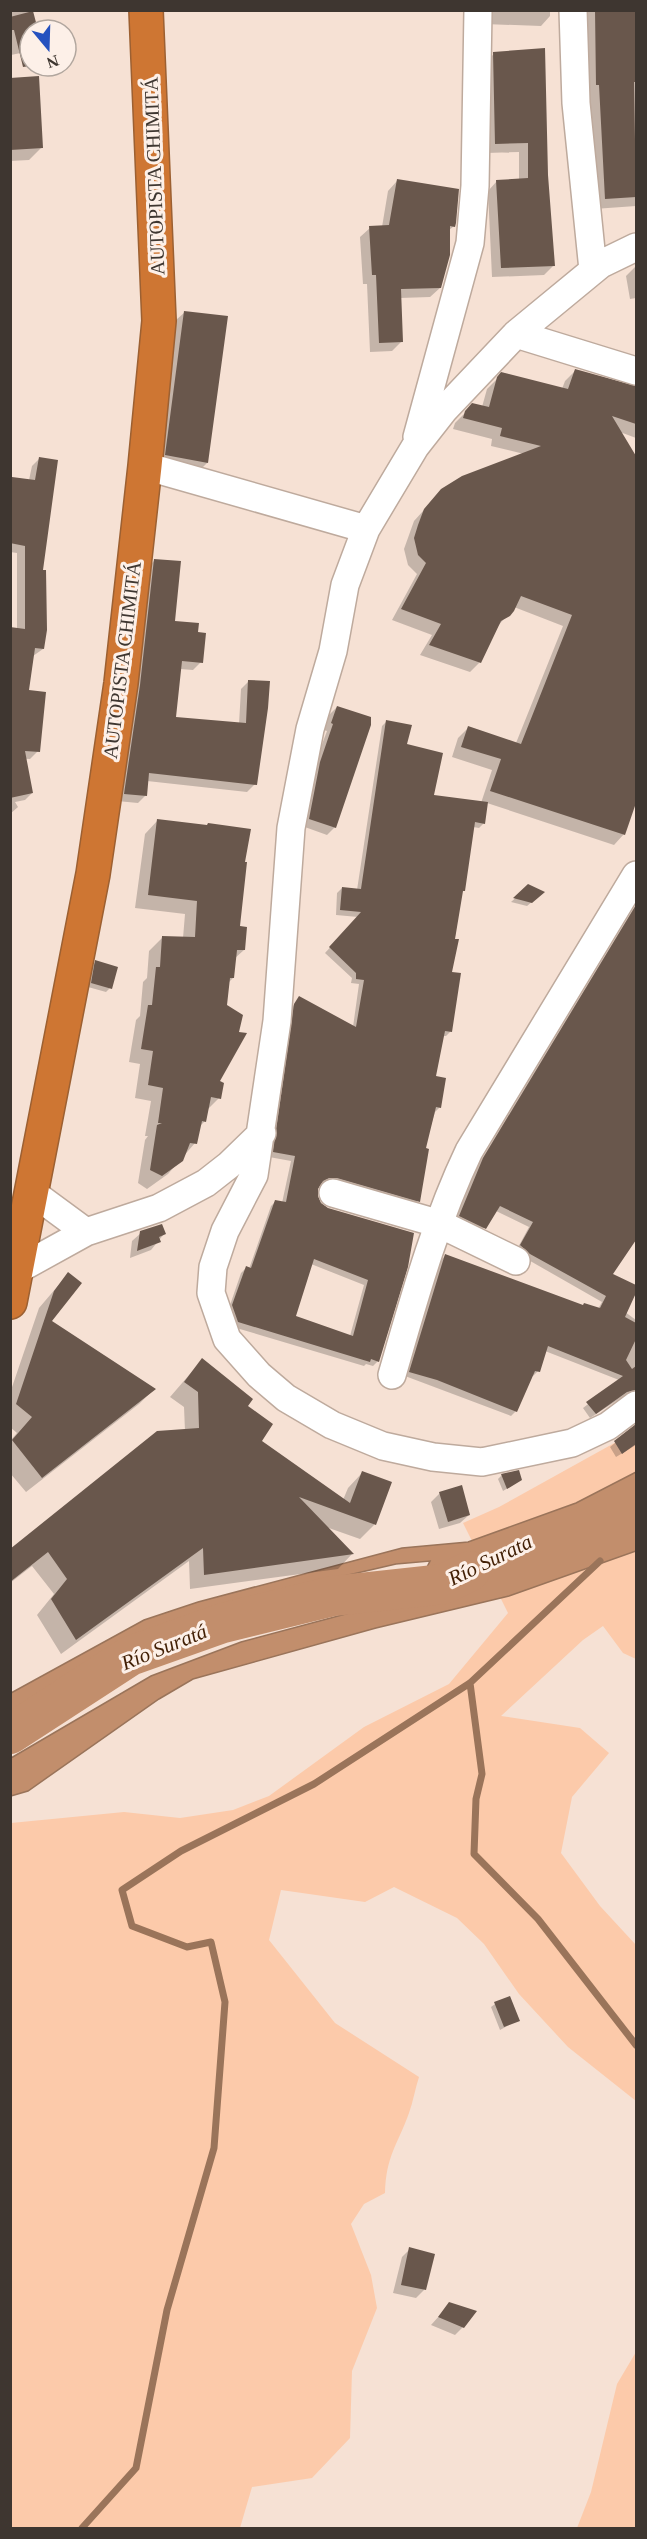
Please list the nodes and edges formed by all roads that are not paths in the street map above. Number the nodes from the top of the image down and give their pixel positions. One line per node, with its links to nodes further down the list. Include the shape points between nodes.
1 (146, 10): 9 (highway, AUTOPISTA CHIMITÁ, via 159,321)
2 (478, 10): 8 (street, via 475,186 470,243)
3 (573, 10): 5 (street, via 576,104)
4 (636, 247): 5 (street)
5 (593, 270): 6 (street)
6 (516, 334): 7 (street); 8 (street, via 444,410)
7 (636, 371)
8 (415, 447): 10 (street)
9 (145, 466): 10 (street); 13 (highway, AUTOPISTA CHIMITÁ, via 121,683 93,874)
10 (366, 529): 12 (street, via 345,585 291,828 277,1021)
11 (636, 875): 15 (street, via 471,1147)
12 (262, 1133): 16 (street, via 206,1183 159,1208); 20 (street, via 254,1175 225,1231 213,1267 211,1293 227,1339 286,1398 332,1425 383,1446 433,1457 482,1461 572,1443 609,1426)
13 (33, 1193): 16 (street); 18 (highway, AUTOPISTA CHIMITÁ)
14 (333, 1193): 15 (street)
15 (440, 1224): 17 (street); 19 (street)
16 (86, 1232): 18 (street)
17 (516, 1261)
18 (12, 1283)
19 (392, 1375)
20 (636, 1405)

